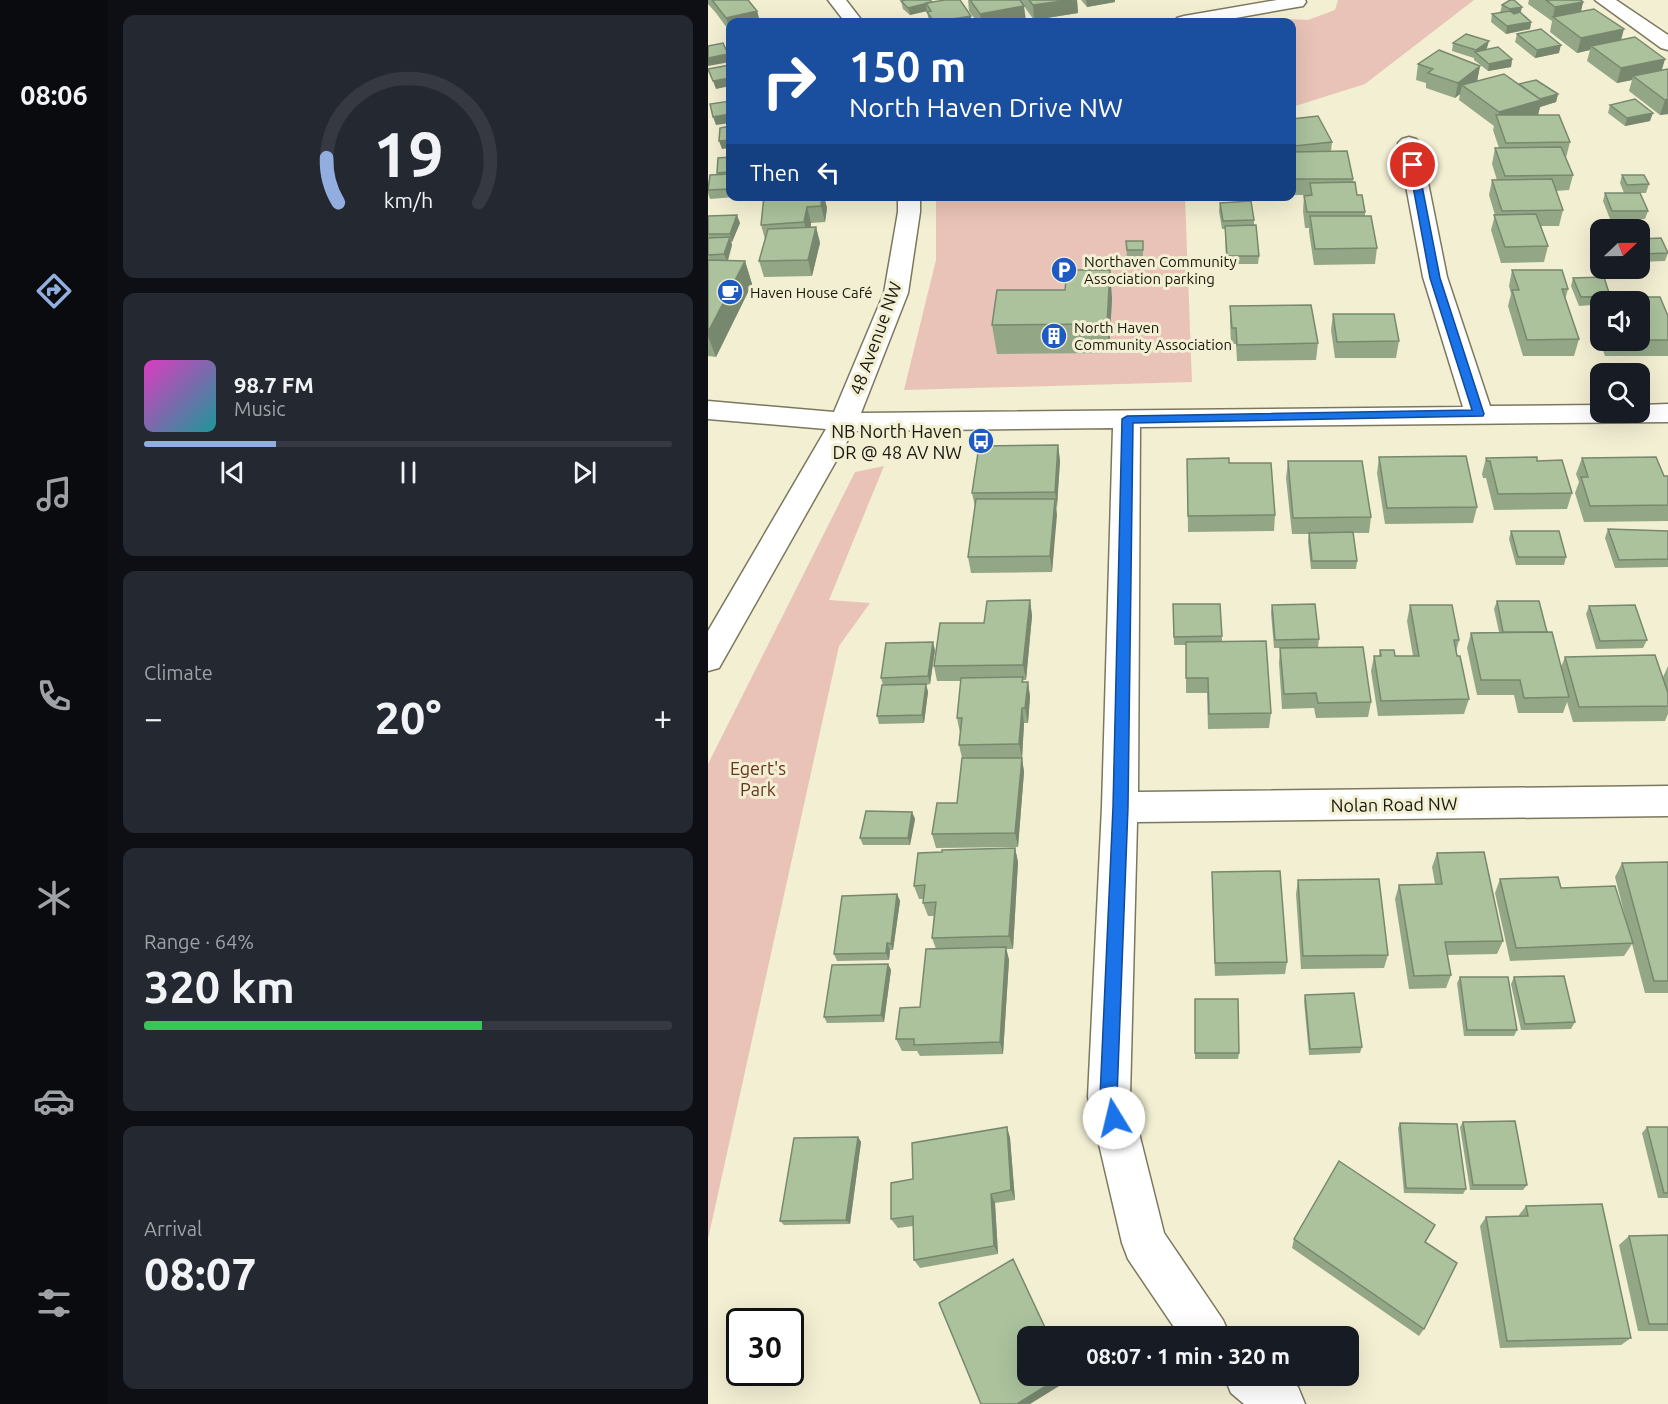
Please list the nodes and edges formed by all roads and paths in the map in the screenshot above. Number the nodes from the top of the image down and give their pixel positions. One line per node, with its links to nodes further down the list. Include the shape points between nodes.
1 (837, 0): 4 (street)
2 (1604, 0): 6 (street)
3 (1297, 2): 5 (street)
4 (852, 18)
5 (1207, 18)
6 (1668, 44)
7 (1409, 143): 11 (street, via 1435,278)
8 (909, 201): 13 (street, 48 Avenue NW, via 896,293)
9 (708, 410): 13 (street)
10 (1668, 413): 11 (street)
11 (1479, 414): 12 (street)
12 (1127, 419): 13 (street); 16 (street)
13 (843, 422): 14 (street, 48 Avenue NW)
14 (708, 659)
15 (1668, 801): 16 (street, Nolan Road NW)
16 (1120, 807): 17 (street, via 1109,1097 1144,1244)
17 (1200, 1326)
18 (1260, 1386): 19 (street)
19 (1281, 1404)

